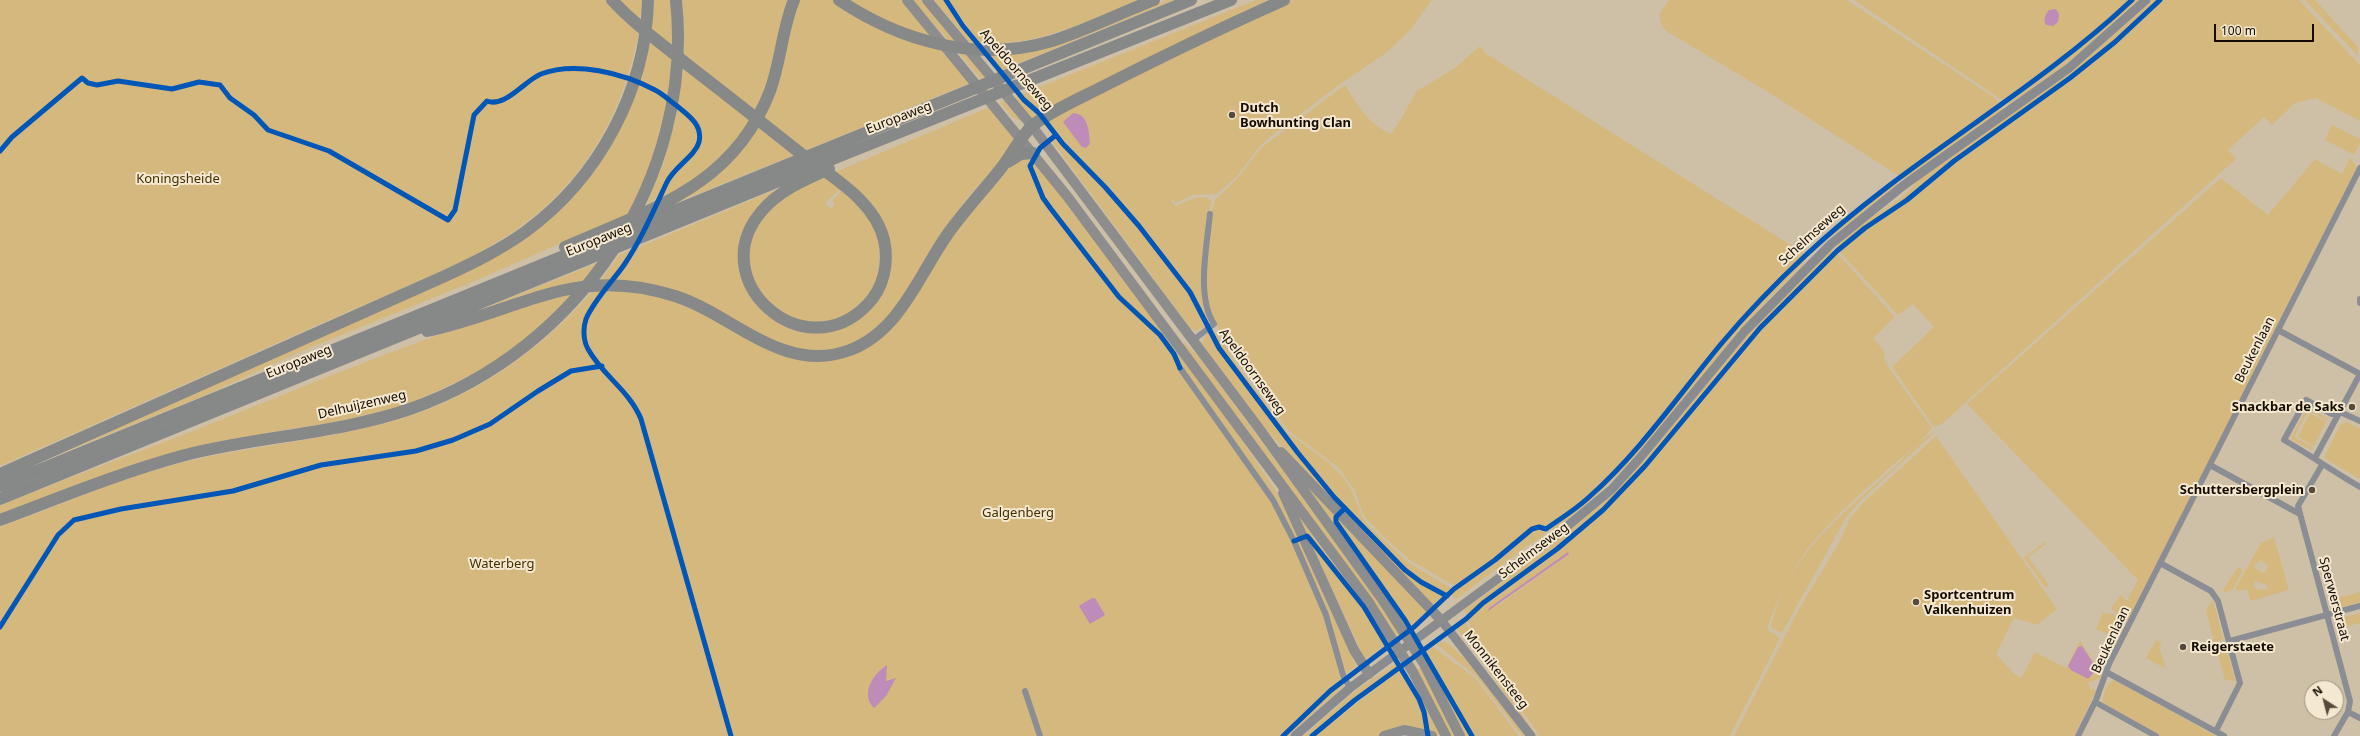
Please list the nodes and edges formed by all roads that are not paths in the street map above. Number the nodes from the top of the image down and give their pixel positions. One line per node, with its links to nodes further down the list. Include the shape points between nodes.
1 (612, 0): 18 (highway, via 655,40 845,187 875,219 882,233 886,252 882,282 866,307 836,324 814,327 796,325 784,320 758,299 747,276 745,251 751,227 765,207)
2 (676, 0): 40 (highway, Delhuijzenweg, via 678,27 674,84 666,131 655,166 638,207 618,243 593,279 543,332 504,362 450,393 399,412 349,424 244,441 182,456)
3 (794, 0): 20 (highway, via 770,92 757,119 726,161 704,180 666,202 558,250)
4 (839, 0): 7 (highway, via 877,23 918,39 965,49 998,49 1051,41)
5 (907, 0): 14 (main road)
6 (927, 0): 13 (main road, Apeldoornseweg)
7 (1154, 0)
8 (1191, 0): 20 (highway, Europaweg)
9 (1231, 0): 18 (highway, Europaweg, via 922,125)
10 (1284, 0): 13 (highway, via 1127,75)
11 (2146, 0): 44 (main road, Schelmseweg, via 2069,68 1911,181 1831,244 1745,331 1640,459 1612,489 1553,538)
12 (648, 1): 34 (highway, via 640,60 615,127 593,163 550,212 511,242 445,276)
13 (1032, 126): 14 (highway); 25 (main road, Apeldoornseweg)
14 (1022, 140): 15 (main road); 16 (highway)
15 (1033, 153): 16 (highway, via 1020,154); 35 (main road)
16 (1004, 165): 24 (highway, via 949,232 892,320 870,340 845,351 814,356 792,353 766,344 682,298 619,284 587,285 556,291 447,326)
17 (2360, 168): 23 (street, Beukenlaan)
18 (788, 183): 24 (highway, Europaweg, via 650,234)
19 (1210, 214): 25 (street, Apeldoornseweg, via 1204,267 1207,302 1210,319 1214,324)
20 (510, 278): 36 (highway, Europaweg)
21 (2360, 299): 22 (street)
22 (2360, 303)
23 (2278, 330): 27 (street); 32 (street, Beukenlaan)
24 (396, 337): 38 (highway, Europaweg)
25 (1192, 341): 30 (main road, Apeldoornseweg)
26 (1180, 368): 48 (street, via 1273,500 1326,615 1343,675)
27 (2360, 374): 28 (street)
28 (2340, 412): 29 (street); 31 (street); 31 (street, via 2332,414 2306,400 2284,440)
29 (2360, 421)
30 (1258, 427): 44 (main road); 59 (main road, Apeldoornseweg, via 1400,624 1424,664)
31 (2315, 458): 33 (street)
32 (2210, 465): 39 (street); 41 (street, Beukenlaan)
33 (2322, 466): 37 (street); 39 (street, via 2298,506)
34 (0, 474)
35 (1280, 483): 47 (main road, via 1354,650); 58 (main road, via 1389,632 1414,672)
36 (0, 486)
37 (2360, 487)
38 (0, 499)
39 (2298, 512): 43 (street, Sperwerstraat)
40 (0, 520)
41 (2160, 563): 45 (street, via 2216,596); 46 (street, Beukenlaan, via 2109,664)
42 (2360, 606): 43 (street)
43 (2327, 615): 45 (street); 51 (street, Sperwerstraat, via 2350,701)
44 (1441, 620): 47 (main road, Schelmseweg); 60 (main road, Monnikensteeg)
45 (2230, 641): 53 (street, via 2240,683)
46 (2108, 673): 50 (street, Beukenlaan); 53 (street)
47 (1369, 674): 48 (main road, Schelmseweg)
48 (1350, 688): 55 (main road, Schelmseweg)
49 (1025, 691): 54 (street)
50 (2095, 702): 61 (street, Beukenlaan); 62 (street)
51 (2348, 712): 52 (street); 64 (street)
52 (2360, 718)
53 (2216, 731): 63 (street)
54 (1040, 736)
55 (1295, 736)
56 (1384, 736): 57 (main road, via 1404,730)
57 (1432, 736)
58 (1446, 736)
59 (1460, 736)
60 (1531, 736)
61 (2078, 736)
62 (2156, 736)
63 (2224, 736)
64 (2334, 736)

